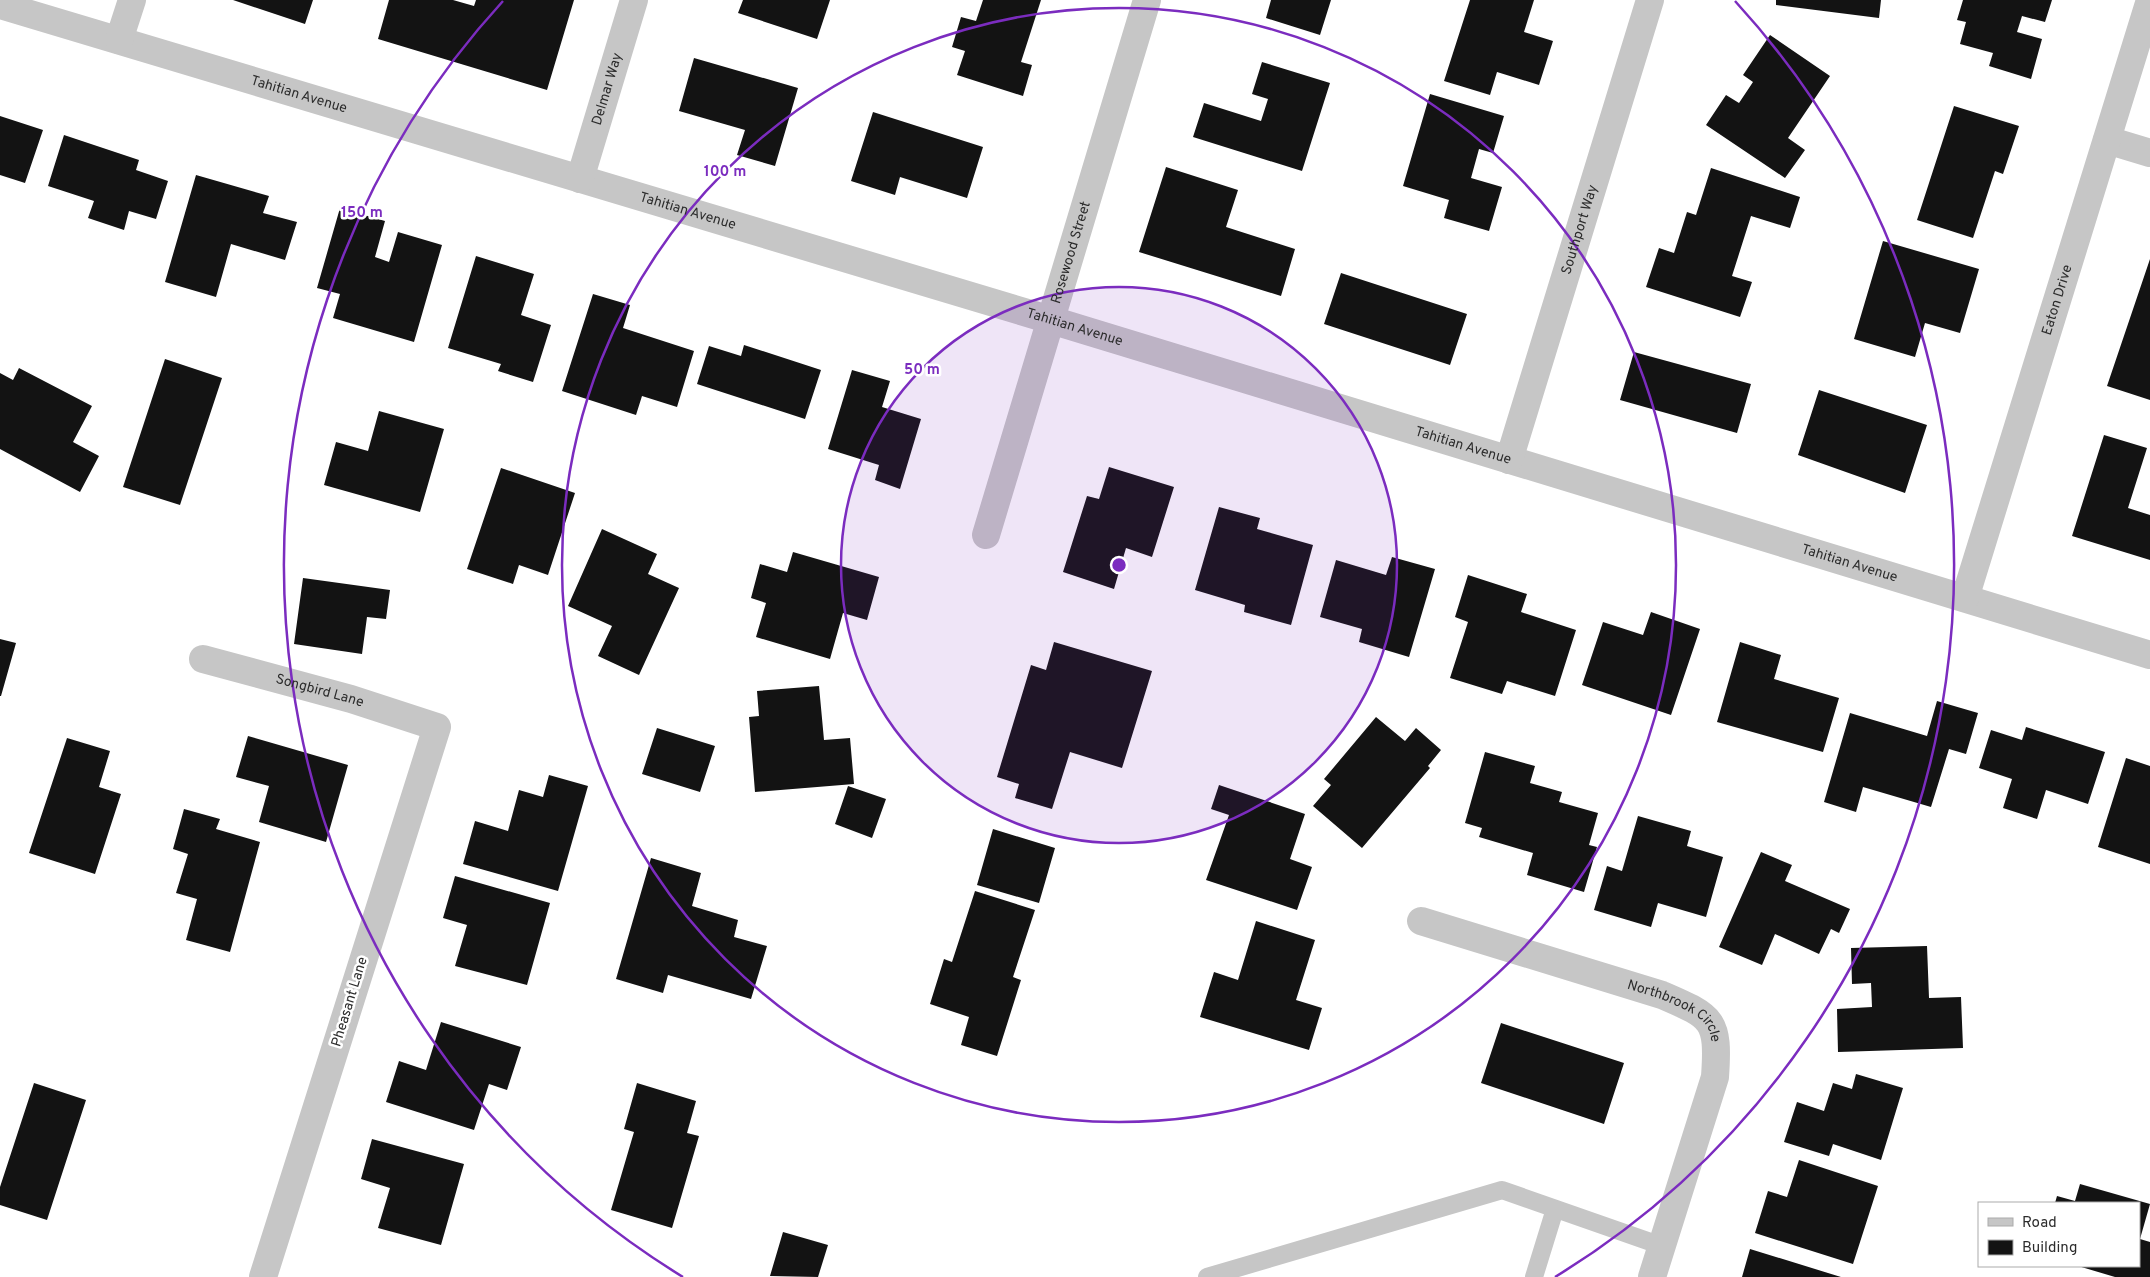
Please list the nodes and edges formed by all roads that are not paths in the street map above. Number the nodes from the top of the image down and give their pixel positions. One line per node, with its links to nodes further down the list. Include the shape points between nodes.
1 (132, 0): 7 (street)
2 (634, 0): 10 (street, Delmar Way)
3 (1147, 0): 11 (street, Rosewood Street)
4 (1650, 0): 12 (street, Southport Way)
5 (2150, 0): 8 (street, Eaton Drive)
6 (0, 5): 7 (street, Tahitian Avenue)
7 (120, 40): 10 (street, Tahitian Avenue)
8 (2107, 140): 9 (street); 14 (street, Eaton Drive)
9 (2150, 153)
10 (580, 179): 11 (street, Tahitian Avenue)
11 (1051, 320): 12 (street, Tahitian Avenue); 13 (street, Rosewood Street)
12 (1509, 460): 14 (street, Tahitian Avenue)
13 (986, 535)
14 (1965, 598): 15 (street, Tahitian Avenue)
15 (2150, 656)
16 (203, 659): 17 (street, Songbird Lane)
17 (437, 727): 21 (street, Pheasant Lane)
18 (1421, 921): 20 (street, Northbrook Circle, via 1662,995 1691,1008 1711,1022 1717,1044 1715,1077)
19 (1554, 1208): 20 (lane); 22 (lane, via 1502,1190); 23 (lane)
20 (1662, 1246): 24 (street, Northbrook Circle)
21 (263, 1277)
22 (1207, 1277)
23 (1534, 1277)
24 (1652, 1277)

